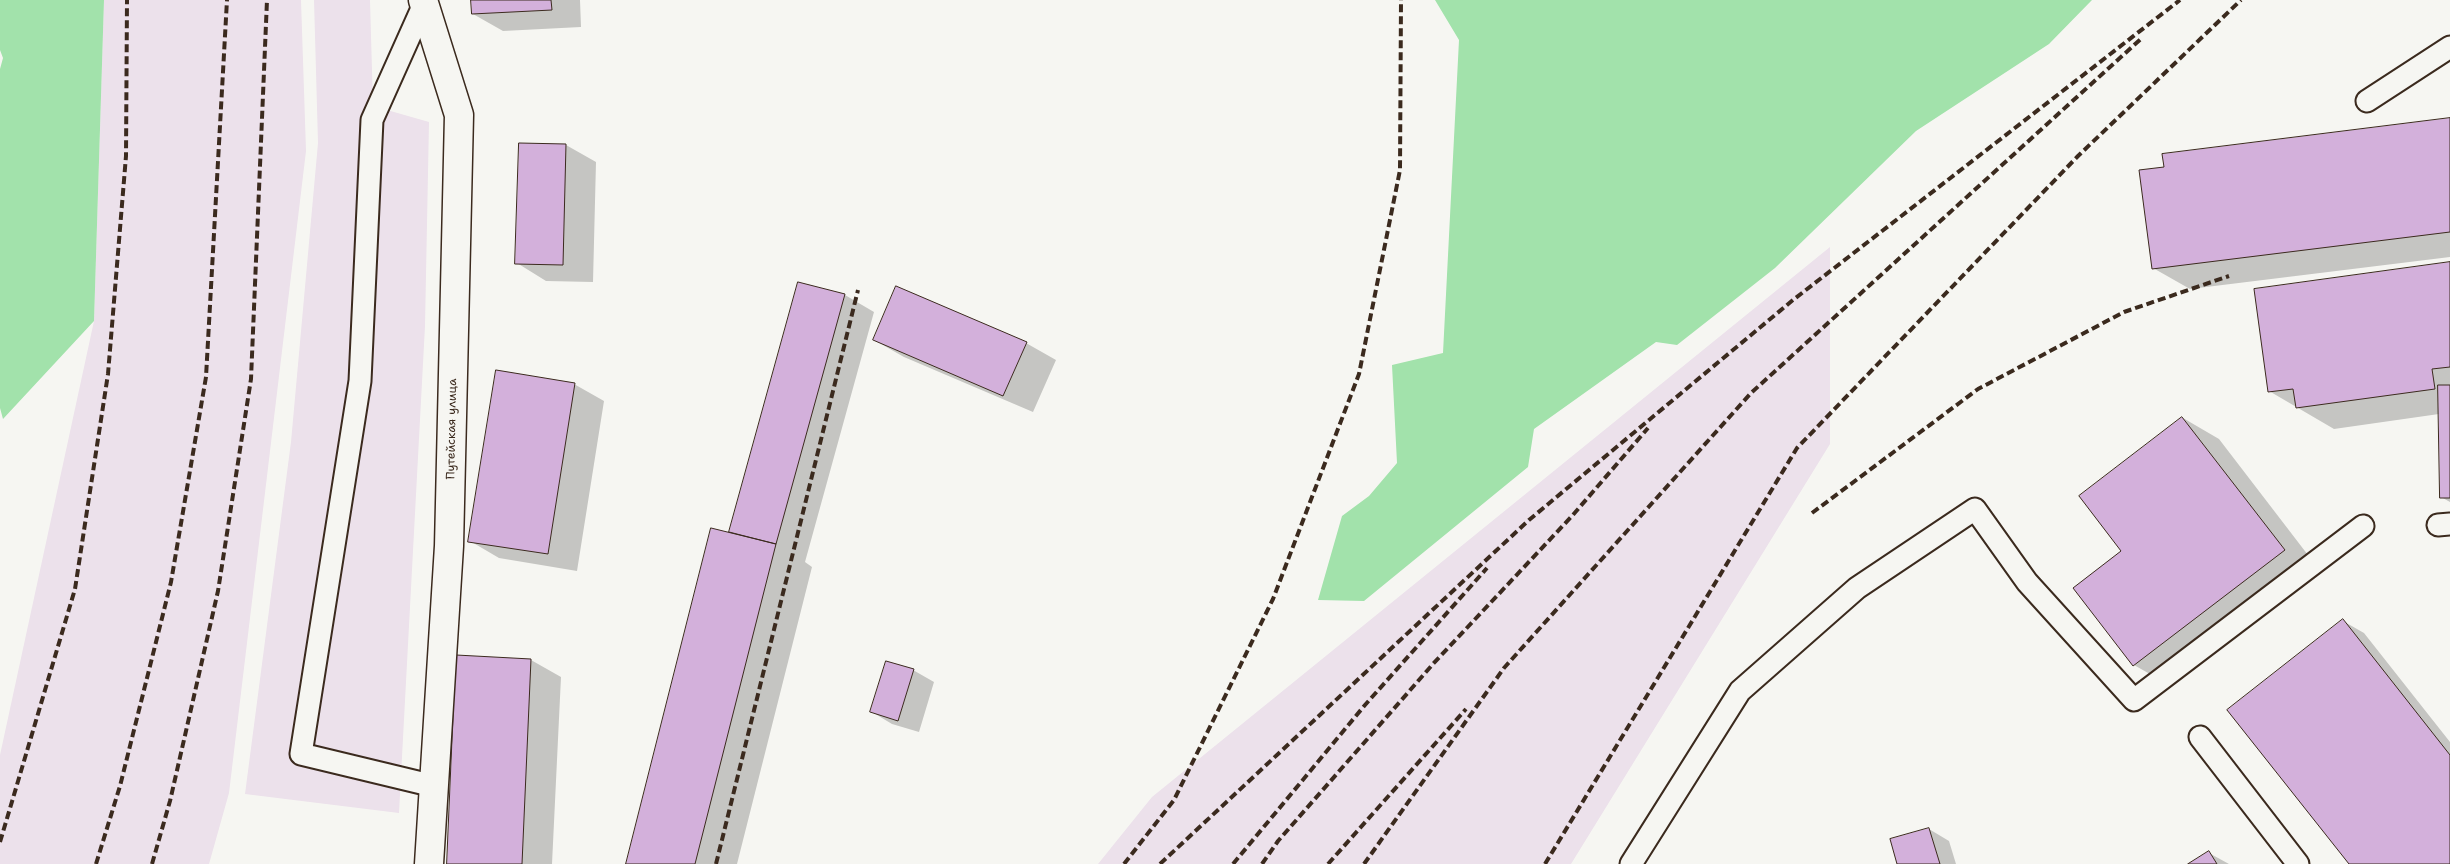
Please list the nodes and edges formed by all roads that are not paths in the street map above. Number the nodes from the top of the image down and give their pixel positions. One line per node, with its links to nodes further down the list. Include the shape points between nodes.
1 (423, 2): 6 (street, Путейская улица, via 459,114 449,546); 6 (lane, via 372,120 360,381 301,754)
2 (2450, 47): 3 (lane)
3 (2367, 101)
4 (2363, 526): 8 (lane, via 2134,700 2027,582 1975,509 1857,588 1740,691)
5 (2200, 737): 9 (lane)
6 (434, 786): 7 (street, Путейская улица)
7 (429, 864)
8 (1631, 864)
9 (2298, 864)

